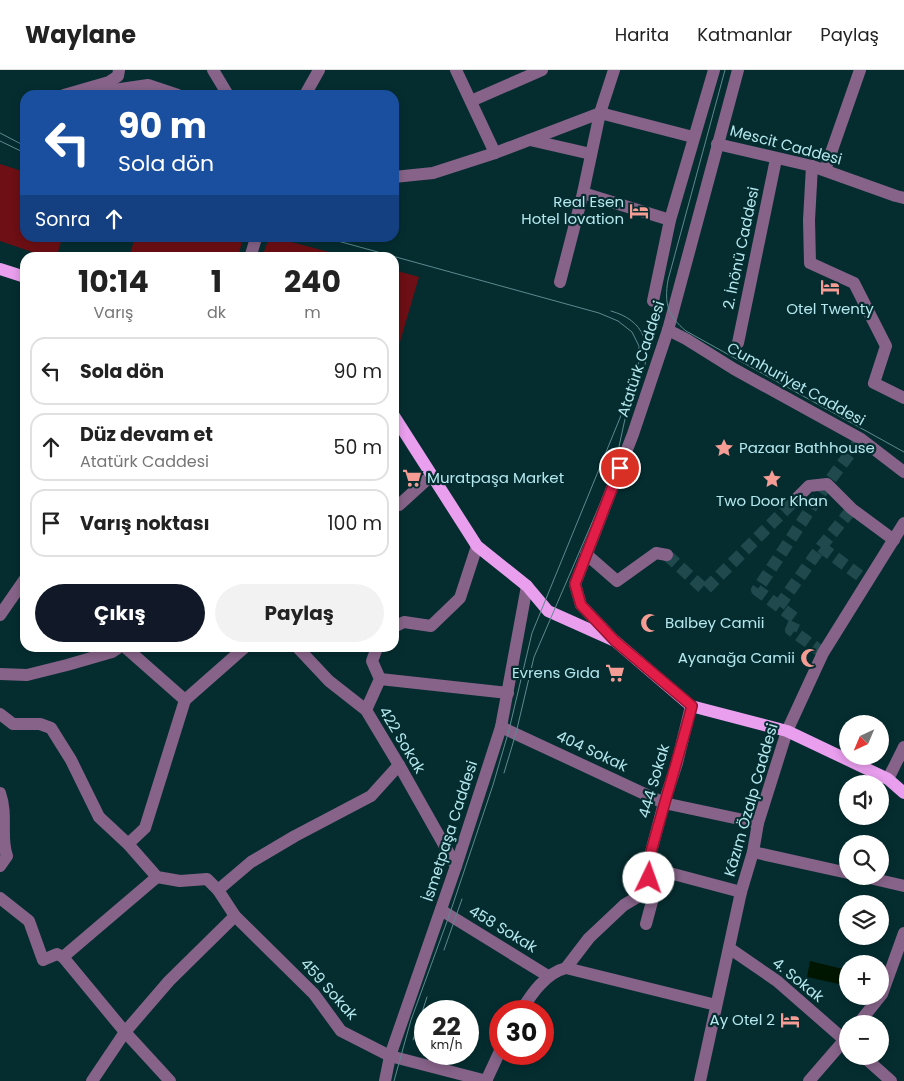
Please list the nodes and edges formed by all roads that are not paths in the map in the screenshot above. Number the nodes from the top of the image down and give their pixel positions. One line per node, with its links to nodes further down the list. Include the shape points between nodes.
1 (119, 70): 10 (street, via 118,76 110,82)
2 (213, 70): 13 (street)
3 (319, 70): 14 (street)
4 (456, 70): 15 (street)
5 (542, 70): 15 (street)
6 (614, 70): 16 (street)
7 (714, 70): 17 (street)
8 (738, 70): 19 (street, Atatürk Caddesi)
9 (860, 70): 24 (street)
10 (82, 90)
11 (114, 90): 12 (street, via 148,85)
12 (163, 90)
13 (225, 90)
14 (308, 90)
15 (471, 101): 20 (street)
16 (600, 113): 17 (street); 18 (street); 21 (street)
17 (693, 138): 28 (street)
18 (530, 140): 20 (street); 21 (street)
19 (717, 144): 22 (street, Mescit Caddesi); 33 (street, Atatürk Caddesi)
20 (495, 153): 25 (street, via 432,173)
21 (591, 154): 26 (street)
22 (776, 159): 23 (street, Mescit Caddesi); 34 (street, 2. İnönü Caddesi)
23 (812, 166): 24 (street, Mescit Caddesi); 35 (street, via 810,263 854,283 886,346 874,383)
24 (825, 170): 27 (street, Mescit Caddesi)
25 (399, 176)
26 (583, 193): 28 (street); 31 (street)
27 (904, 198)
28 (670, 220): 32 (street)
29 (0, 269): 30 (main road)
30 (20, 275)
31 (560, 282)
32 (653, 301)
33 (668, 330): 37 (street, Cumhuriyet Caddesi, via 861,439); 44 (street, Atatürk Caddesi, via 633,434)
34 (738, 343)
35 (904, 398)
36 (399, 424): 38 (main road)
37 (904, 472)
38 (432, 475): 40 (street); 43 (main road)
39 (797, 498): 42 (street, via 809,486 827,484 852,509)
40 (399, 505)
41 (904, 523): 42 (street, Kâzım Özalp Caddesi)
42 (894, 540): 64 (street, Kâzım Özalp Caddesi, via 823,653)
43 (477, 546): 47 (main road); 49 (street, via 460,598 431,626 404,622)
44 (586, 554): 45 (street, via 617,581 656,554); 50 (street, Atatürk Caddesi, via 575,584 581,605)
45 (666, 555)
46 (20, 586): 48 (street)
47 (527, 586): 50 (main road, via 548,611); 58 (street, İsmetpaşa Caddesi)
48 (0, 615)
49 (399, 624)
50 (615, 641): 60 (main road)
51 (112, 652): 56 (street, via 27,675)
52 (131, 652): 59 (street)
53 (239, 652): 59 (street)
54 (302, 652): 61 (street, 422 Sokak, via 329,681)
55 (375, 652): 57 (street, via 372,661)
56 (0, 674)
57 (380, 679): 58 (street); 61 (street)
58 (508, 693): 63 (street, İsmetpaşa Caddesi)
59 (185, 700): 74 (street, via 145,828)
60 (692, 706): 64 (main road); 72 (street, 444 Sokak)
61 (366, 710): 66 (street, 422 Sokak)
62 (0, 714): 74 (street, via 13,724 40,724 51,728 99,816)
63 (501, 727): 72 (street, 404 Sokak); 77 (street, İsmetpaşa Caddesi)
64 (786, 731): 67 (main road); 73 (street, Kâzım Özalp Caddesi)
65 (904, 747): 68 (street)
66 (399, 765): 77 (street, 422 Sokak); 84 (street, via 371,796 251,862)
67 (878, 775)
68 (889, 778)
69 (889, 781): 71 (main road)
70 (0, 793): 76 (street, via 4,804 3,847 7,856)
71 (904, 793)
72 (664, 803): 73 (street, 404 Sokak); 78 (street, 444 Sokak)
73 (758, 823): 75 (street, Kâzım Özalp Caddesi)
74 (128, 844): 80 (street)
75 (752, 852): 79 (street); 85 (street, Kâzım Özalp Caddesi)
76 (0, 866)
77 (456, 866): 87 (street, İsmetpaşa Caddesi)
78 (647, 867): 83 (street, 444 Sokak); 85 (street)
79 (839, 871)
80 (157, 877): 84 (street, 459 Sokak, via 180,881 207,879); 92 (street)
81 (889, 883): 82 (street)
82 (904, 886)
83 (651, 889): 89 (street, 444 Sokak, via 654,894); 93 (street, via 624,905)
84 (218, 890): 88 (street, 459 Sokak)
85 (741, 892): 91 (street, Kâzım Özalp Caddesi)
86 (0, 898): 92 (street, via 29,921 43,960 57,954)
87 (441, 910): 93 (street, 458 Sokak); 100 (street, İsmetpaşa Caddesi)
88 (235, 916): 97 (street, via 169,981); 100 (street, 459 Sokak, via 314,994 341,1031)
89 (646, 924)
90 (904, 933): 96 (street, via 882,994)
91 (730, 948): 95 (street, Kâzım Özalp Caddesi); 98 (street, 4. Sokak, via 777,981)
92 (63, 957): 97 (street)
93 (557, 971): 94 (street); 95 (street, 458 Sokak)
94 (528, 1000)
95 (716, 1005): 107 (street, Kâzım Özalp Caddesi)
96 (865, 1015)
97 (125, 1032): 103 (street); 104 (street)
98 (839, 1034)
99 (839, 1048): 108 (street)
100 (390, 1056): 105 (street, İsmetpaşa Caddesi); 106 (street, 459 Sokak)
101 (493, 1065): 106 (street)
102 (873, 1065): 109 (street)
103 (167, 1080)
104 (92, 1081)
105 (385, 1081)
106 (486, 1081)
107 (700, 1081)
108 (810, 1081)
109 (891, 1081)

